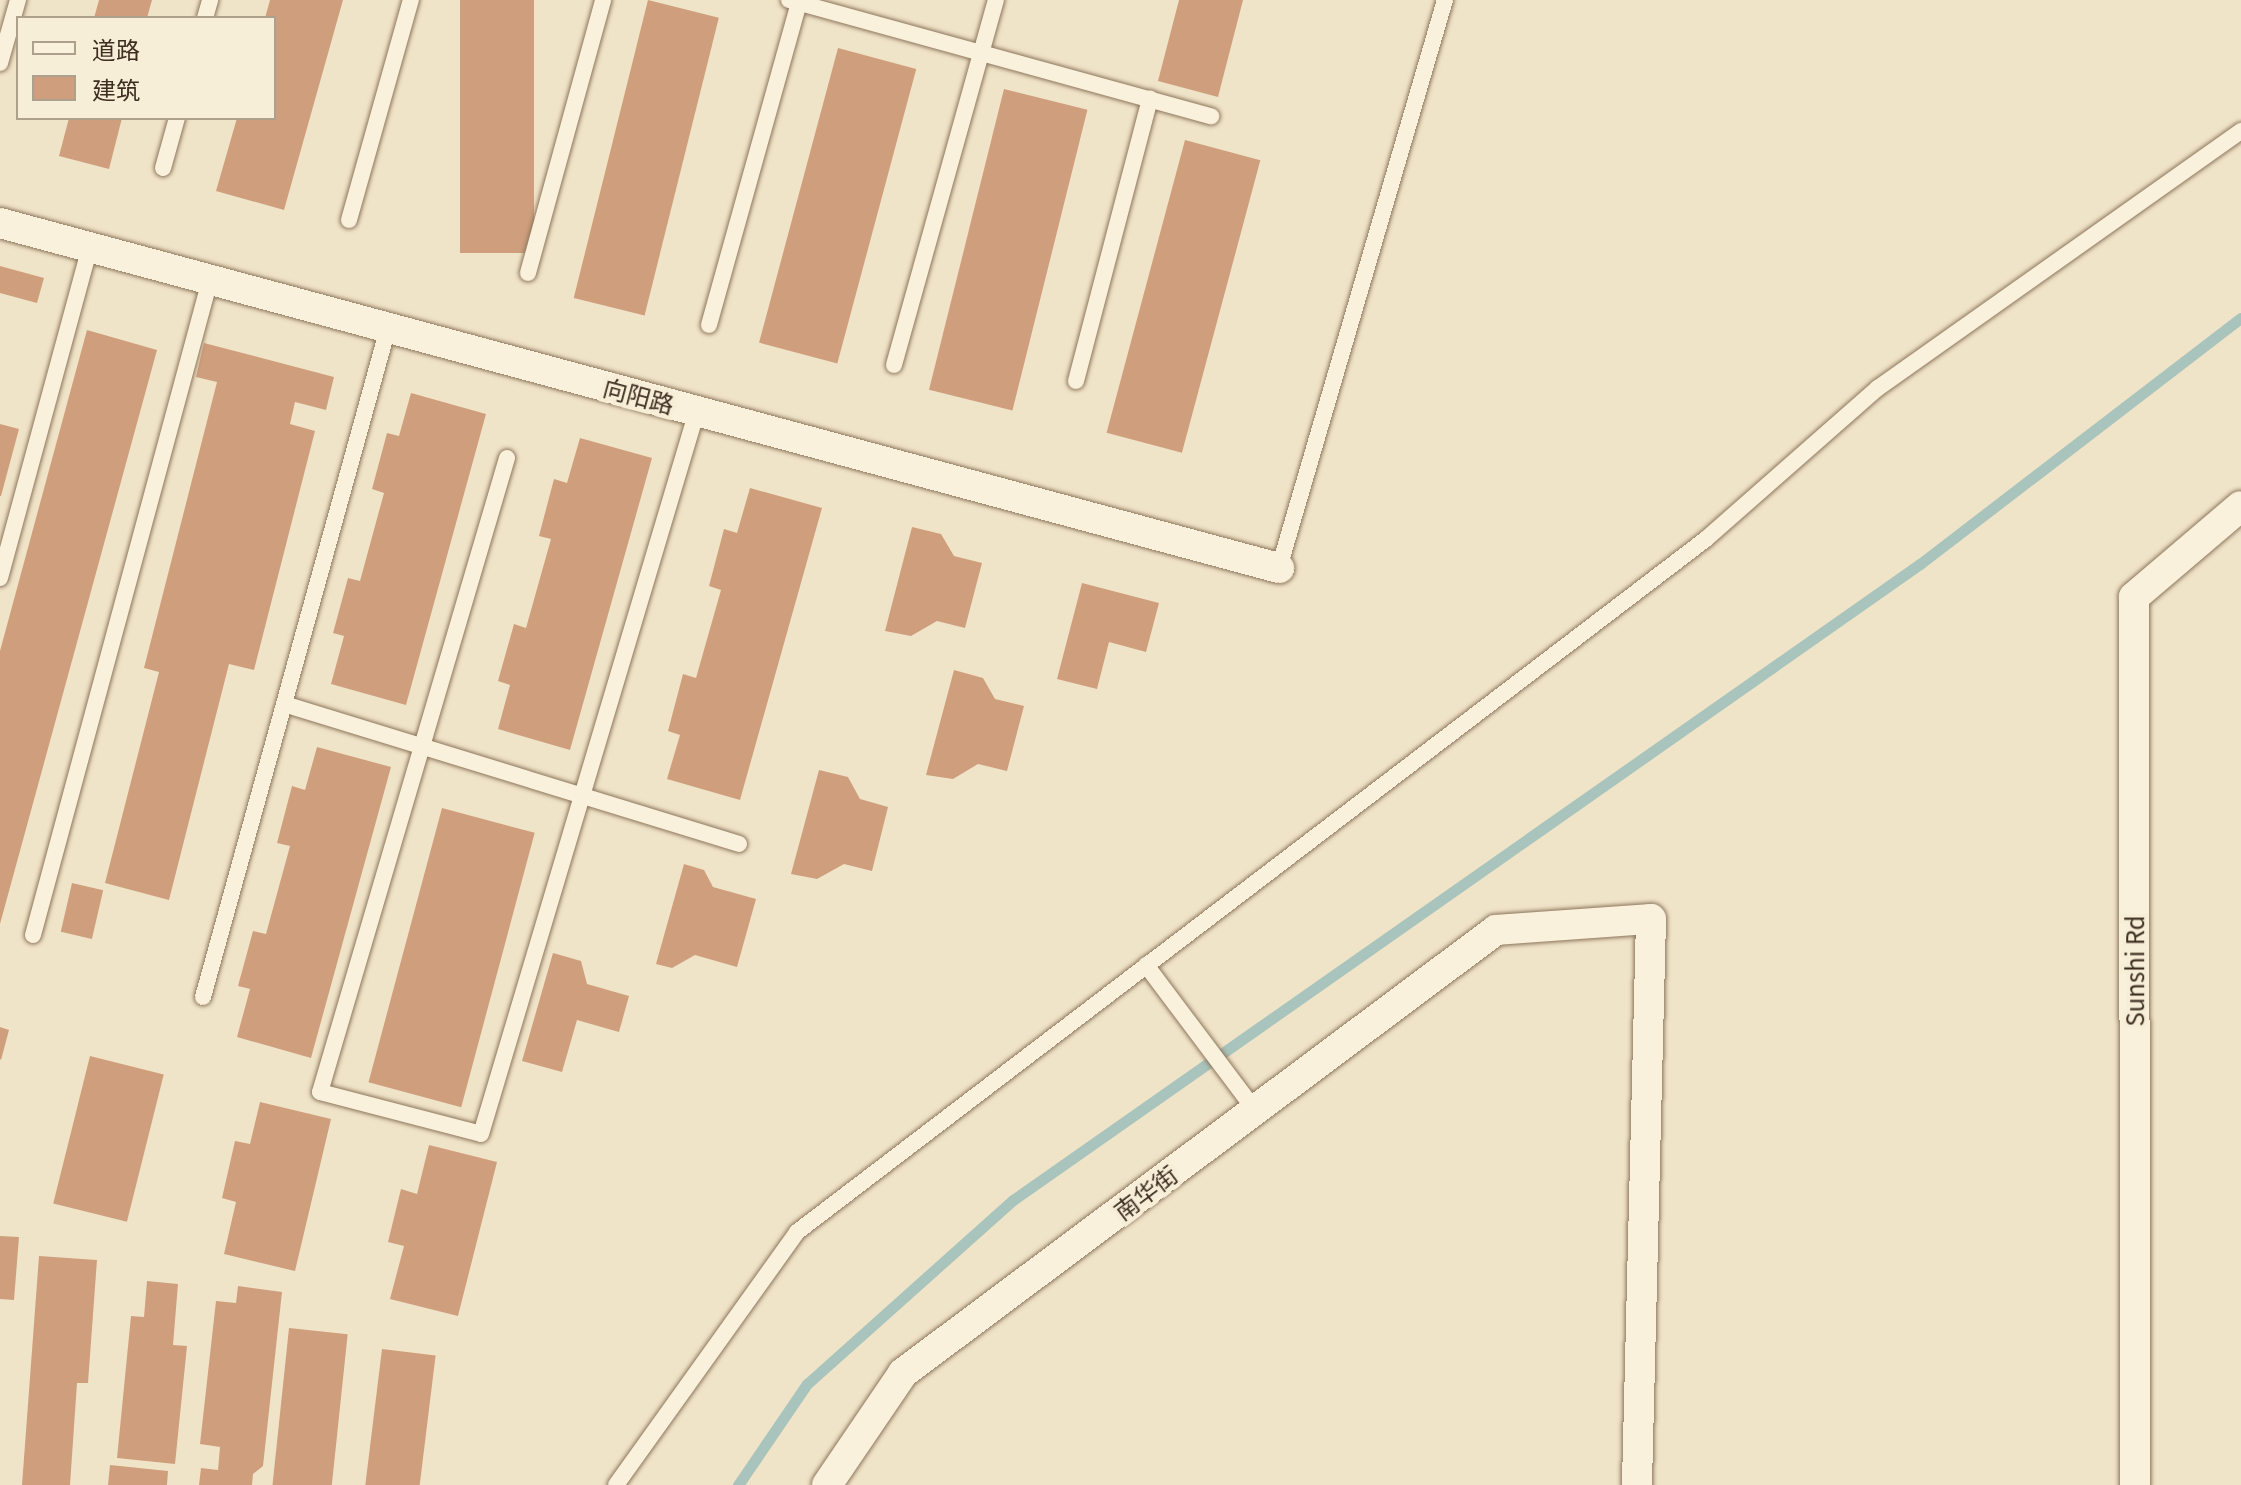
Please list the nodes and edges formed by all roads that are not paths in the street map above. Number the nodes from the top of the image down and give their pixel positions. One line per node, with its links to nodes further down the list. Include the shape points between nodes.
1 (18, 0): 8 (lane)
2 (411, 0): 14 (lane)
3 (603, 0): 17 (lane)
4 (996, 0): 7 (lane)
5 (1445, 0): 26 (lane)
6 (796, 1): 7 (lane); 19 (lane)
7 (981, 53): 9 (lane); 21 (lane)
8 (0, 63)
9 (1150, 99): 10 (lane); 22 (lane)
10 (1211, 116)
11 (176, 120): 13 (lane)
12 (2241, 131): 33 (lane, via 1878,388 1706,539)
13 (163, 168)
14 (349, 220)
15 (0, 223): 16 (street, 向阳路)
16 (90, 247): 18 (street, 向阳路); 27 (lane)
17 (528, 273)
18 (210, 280): 20 (street, 向阳路); 32 (lane)
19 (709, 325)
20 (388, 328): 23 (street, 向阳路); 28 (lane)
21 (894, 365)
22 (1076, 381)
23 (697, 411): 26 (street, 向阳路); 30 (lane)
24 (507, 458): 29 (lane)
25 (2241, 506): 39 (street, Sunshi Rd, via 2134,597)
26 (1279, 568)
27 (0, 578)
28 (284, 704): 29 (lane); 34 (lane)
29 (422, 747): 30 (lane); 30 (lane, via 320,1092 481,1134)
30 (582, 796): 31 (lane)
31 (739, 844)
32 (33, 935)
33 (1146, 965): 35 (lane); 36 (lane, via 797,1232)
34 (203, 997)
35 (1255, 1110): 37 (street, 南华街, via 903,1373); 38 (street, 南华街, via 1496,930 1651,919)
36 (616, 1485)
37 (827, 1485)
38 (1637, 1485)
39 (2135, 1485)

